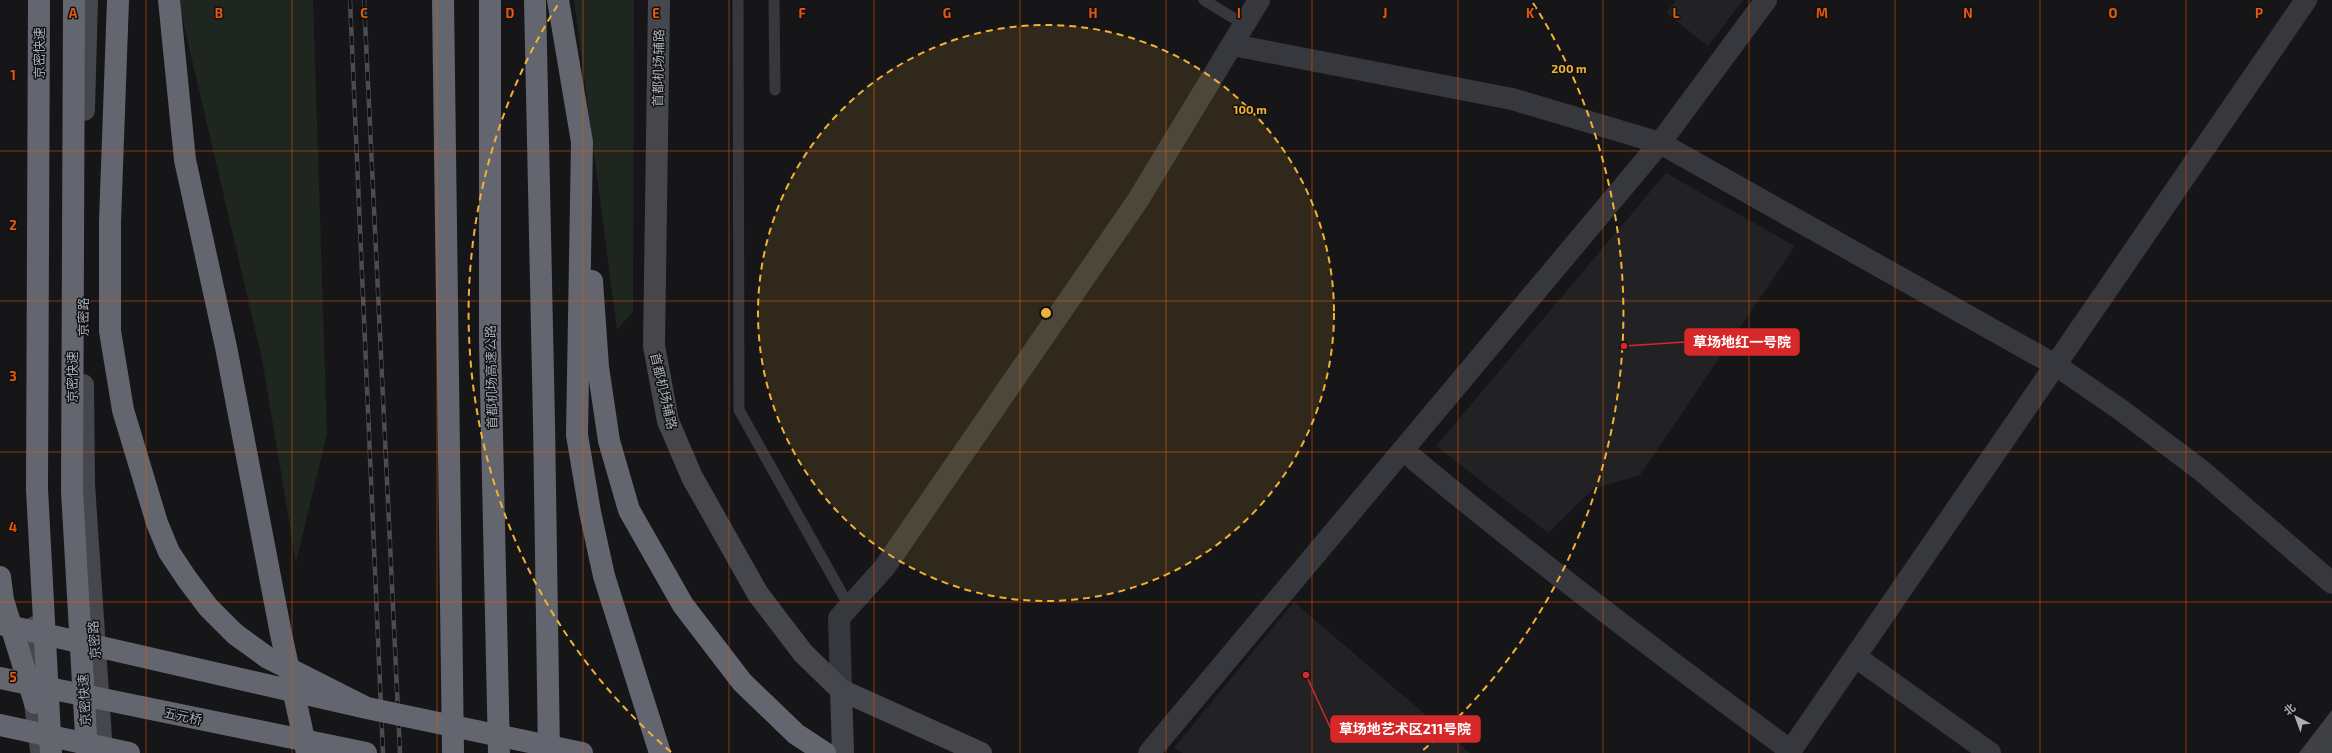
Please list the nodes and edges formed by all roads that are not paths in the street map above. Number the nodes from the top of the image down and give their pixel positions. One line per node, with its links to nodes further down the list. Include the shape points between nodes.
1 (39, 0): 31 (main road); 36 (highway, 京密快速, bridge, via 37,489)
2 (74, 0): 37 (highway, 京密快速, bridge, via 72,491)
3 (87, 0): 38 (main road, 京密路, via 82,178 84,484)
4 (118, 0): 32 (highway, bridge, via 110,222 110,331 123,410 157,523 170,552 187,579 208,607 235,634 268,658)
5 (168, 0): 40 (highway, via 185,160 226,347 281,634)
6 (444, 0): 42 (highway)
7 (490, 0): 43 (highway, 首都机场高速公路, via 490,335)
8 (535, 0): 44 (highway)
9 (558, 0): 20 (highway)
10 (659, 0): 30 (main road, 首都机场辅路, via 654,346 668,421 692,477 758,594 804,653)
11 (738, 0): 26 (lane, via 739,410)
12 (774, 0): 19 (lane)
13 (1204, 0): 17 (lane)
14 (1259, 0): 17 (street)
15 (1766, 0): 21 (street)
16 (2306, 0): 22 (street)
17 (1245, 25): 18 (street)
18 (1233, 45): 21 (street, via 1512,100); 26 (street, via 1138,200 889,561)
19 (774, 90)
20 (582, 142): 46 (highway, via 577,435 604,576); 47 (highway, via 598,367 609,441 629,510 683,605 742,682 796,734)
21 (1660, 143): 22 (street); 23 (street)
22 (2057, 366): 25 (street, via 2202,471); 28 (street)
23 (1403, 450): 34 (street, via 1484,518 1634,636); 50 (street)
24 (0, 577): 31 (highway, via 3,600)
25 (2332, 583)
26 (849, 606): 30 (street, via 839,618)
27 (0, 624): 32 (highway, bridge)
28 (1856, 657): 34 (street); 51 (street)
29 (0, 678): 41 (highway, 五元桥, bridge)
30 (841, 690): 48 (main road); 49 (main road)
31 (35, 704): 35 (main road)
32 (367, 708): 45 (highway, bridge)
33 (0, 724): 39 (highway, bridge)
34 (1790, 752)
35 (41, 753)
36 (50, 753)
37 (87, 753)
38 (102, 753)
39 (130, 753)
40 (307, 753)
41 (366, 753)
42 (453, 753)
43 (499, 753)
44 (549, 753)
45 (582, 753)
46 (660, 753)
47 (825, 753)
48 (843, 753)
49 (981, 753)
50 (1149, 753)
51 (1990, 753)

